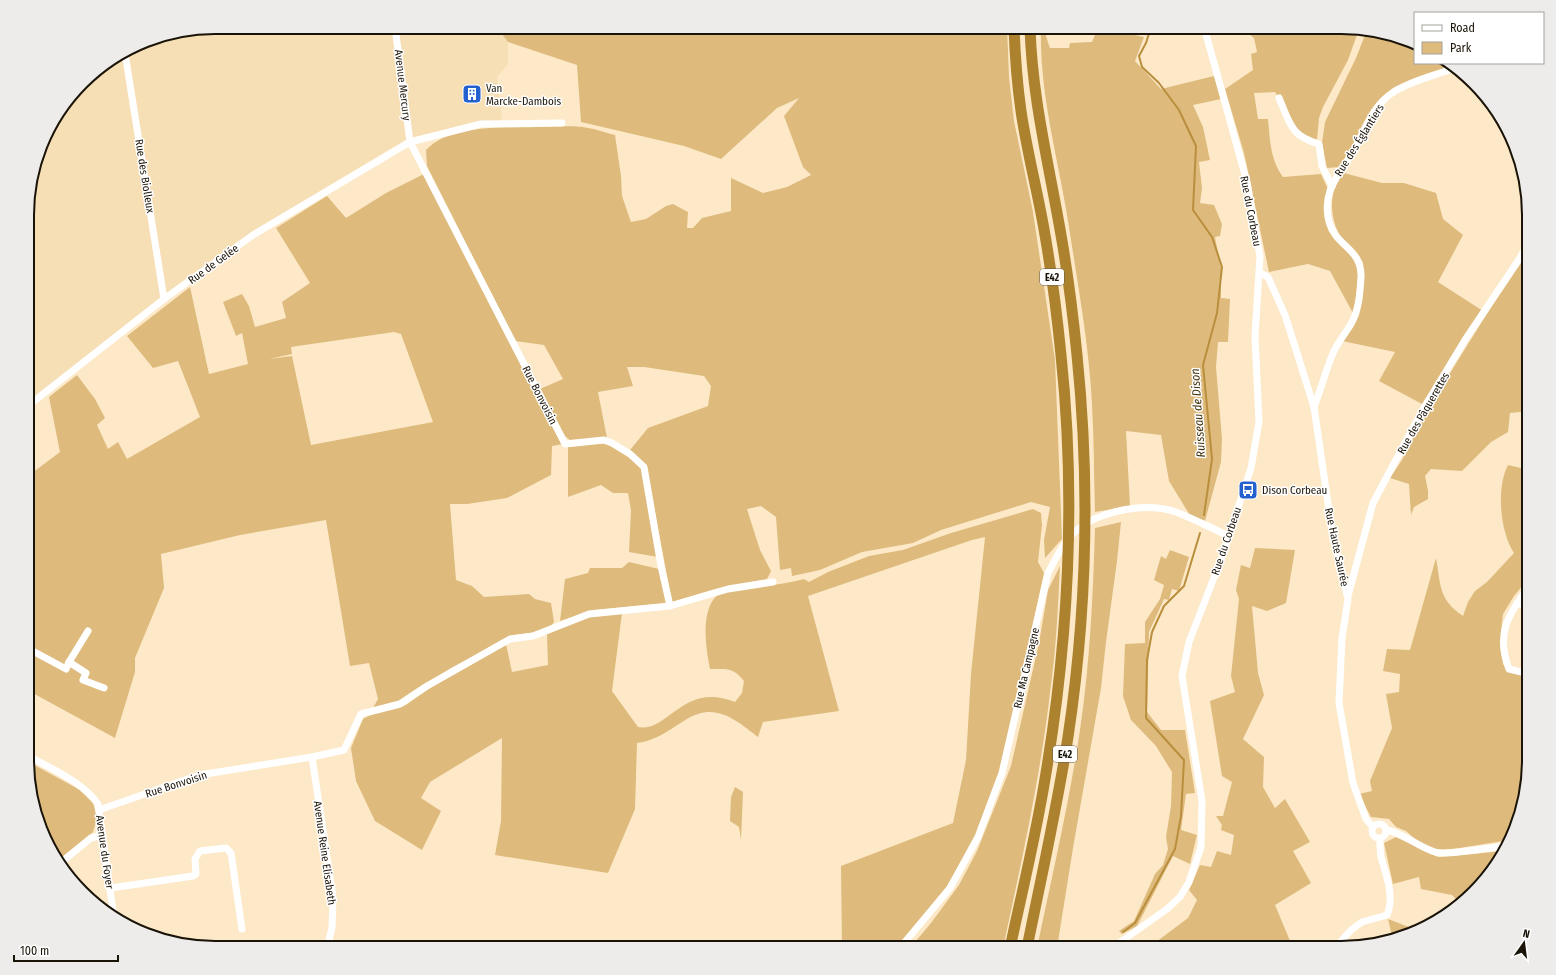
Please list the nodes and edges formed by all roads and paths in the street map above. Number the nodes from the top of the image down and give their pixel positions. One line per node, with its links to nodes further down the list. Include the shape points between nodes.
1 (397, 34): 9 (street, Avenue Mercury)
2 (1014, 34): 42 (highway, E42, via 1022,112 1045,234 1060,349 1070,530 1064,630 1053,731 1044,789)
3 (1030, 34): 43 (highway, E42, via 1037,110 1060,233 1076,348 1086,516 1081,618 1068,735)
4 (1206, 34): 12 (street, Rue du Corbeau, via 1247,182 1260,256)
5 (126, 58): 13 (street, Rue des Biolleux)
6 (1449, 70): 10 (street, Rue des Églantiers, via 1393,92 1381,102)
7 (1279, 98): 10 (street, Rue des Églantiers, via 1296,134 1319,144 1322,166)
8 (562, 123): 9 (street, Rue de Gelée, via 480,124)
9 (410, 142): 13 (street, Rue de Gelée, via 253,235); 22 (street, Rue Bonvoisin, via 565,444 604,440 630,454 644,467)
10 (1332, 186): 15 (street, Rue des Églantiers, via 1327,208 1331,228 1335,236 1359,260 1361,275 1357,309 1334,352)
11 (1522, 254): 19 (street, Rue des Pâquerettes, via 1422,411 1379,488)
12 (1260, 273): 15 (street, Rue Haute Saurée, via 1268,277 1285,315); 16 (street, Rue du Corbeau, via 1255,336 1259,399 1258,437)
13 (164, 299): 14 (street, Rue de Gelée)
14 (34, 401)
15 (1314, 407): 19 (street, Rue Haute Saurée, via 1333,538)
16 (1229, 536): 41 (street, Rue Ma Campagne, via 1175,512 1147,508 1125,509 1099,517 1077,530 1061,549 1048,573 1002,773 978,836 950,888); 44 (street, Rue du Corbeau, via 1189,642 1182,676 1202,801 1201,847 1189,882 1180,897)
17 (773, 582): 22 (street, via 728,589)
18 (1522, 596): 20 (street)
19 (1348, 598): 31 (street, Rue Haute Saurée, via 1342,638 1339,702 1353,783 1365,818)
20 (1517, 603): 21 (street); 26 (street, via 1509,615 1504,632 1506,661 1509,669)
21 (1522, 604)
22 (670, 606): 28 (street, Rue Bonvoisin, via 589,614 533,636 510,639 400,704 361,714 344,750)
23 (88, 631): 25 (street)
24 (34, 652): 25 (street, via 66,669)
25 (69, 662): 27 (street, via 86,673 83,680)
26 (1522, 672)
27 (104, 688)
28 (312, 757): 30 (street, Rue Bonvoisin, via 199,775); 40 (street, Avenue Reine Elisabeth, via 333,897)
29 (34, 759): 30 (street, via 87,791 98,804)
30 (99, 810): 33 (street, Avenue du Foyer)
31 (1373, 827): 32 (street, via 1382,824); 34 (street, Rue Haute Saurée, via 1374,837)
32 (1387, 830): 34 (street, via 1385,837); 35 (street, via 1436,853)
33 (102, 835): 36 (street, via 91,838); 37 (street, Avenue du Foyer)
34 (1380, 838): 45 (street, Rue Haute Saurée, via 1381,856 1390,895 1389,910 1387,915 1362,922)
35 (1500, 847)
36 (65, 859)
37 (111, 888): 38 (street, Avenue du Foyer); 39 (street, via 193,876 196,874 195,859 200,850 226,848 231,853)
38 (113, 909)
39 (242, 929)
40 (329, 941)
41 (906, 941)
42 (1011, 941)
43 (1028, 941)
44 (1122, 941)
45 (1341, 941)

